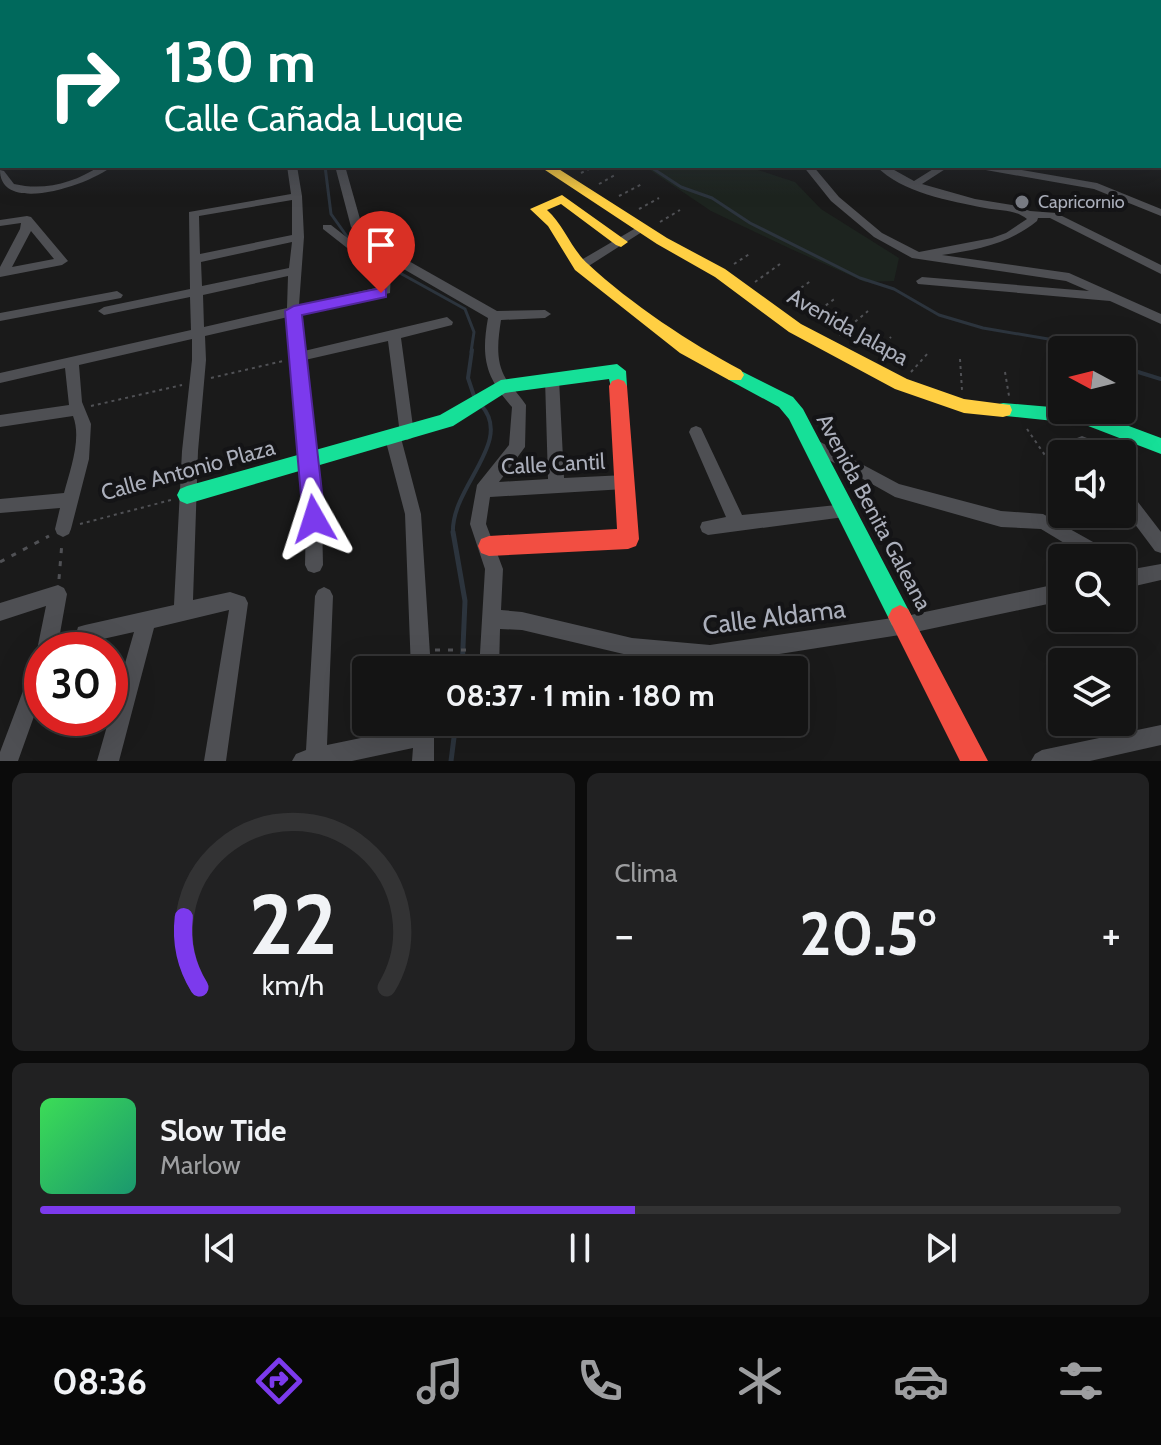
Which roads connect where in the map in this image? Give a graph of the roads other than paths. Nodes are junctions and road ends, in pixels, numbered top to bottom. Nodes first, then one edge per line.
1 (103, 168) edge
2 (292, 168) edge
3 (341, 168) edge
4 (548, 168) edge
5 (810, 168) edge
6 (883, 168) edge
7 (942, 168) edge
8 (992, 168) edge
9 (0, 173) edge
10 (916, 184) junction
11 (297, 196) junction
12 (1161, 213) edge
13 (1031, 214) junction
14 (27, 219) junction
15 (0, 223) edge
16 (327, 227) dead end
17 (643, 229) junction
18 (298, 237) junction
19 (621, 242) junction
20 (916, 255) junction
21 (196, 259) junction
22 (580, 266) junction
23 (1161, 270) edge
24 (295, 271) junction
25 (2, 273) edge
26 (922, 281) dead end
27 (198, 293) junction
28 (1117, 298) junction
29 (294, 311) junction
30 (545, 314) dead end
31 (495, 316) junction
32 (0, 317) edge
33 (1161, 319) edge
34 (447, 322) dead end
35 (199, 335) junction
36 (394, 337) junction
37 (298, 357) junction
38 (72, 364) junction
39 (0, 378) edge
40 (552, 379) junction
41 (501, 387) junction
42 (78, 409) junction
43 (0, 421) edge
44 (696, 432) dead end
45 (400, 436) junction
46 (811, 443) junction
47 (1161, 446) edge
48 (308, 463) junction
49 (625, 482) junction
50 (556, 485) junction
51 (483, 490) junction
52 (187, 495) junction
53 (70, 500) junction
54 (0, 506) edge
55 (846, 511) junction
56 (1136, 512) edge
57 (737, 523) junction
58 (708, 527) dead end
59 (63, 529) road end
60 (1081, 544) edge
61 (1161, 545) edge
62 (489, 546) junction
63 (314, 565) dead end
64 (1161, 572) edge
65 (1136, 574) edge
66 (1048, 595) edge
67 (324, 596) dead end
68 (183, 611) junction
69 (0, 612) edge
70 (491, 619) junction
71 (146, 622) junction
72 (906, 625) junction
73 (51, 632) edge
74 (95, 632) edge
75 (420, 656) edge
76 (490, 656) edge
77 (24, 715) edge
78 (1161, 735) edge
79 (396, 736) edge
80 (424, 736) edge
81 (312, 760) edge
82 (7, 761) edge
83 (108, 761) edge
84 (215, 761) edge
85 (423, 761) edge
86 (974, 761) edge
87 (1042, 761) edge

1 - 9 street
2 - 11 street
3 - 31 street
4 - 17 street, Avenida Jalapa
5 - 20 street
6 - 10 street
7 - 10 street
8 - 12 street
10 - 13 street
11 - 18 street
11 - 21 street
13 - 20 street
13 - 23 street
14 - 15 street
14 - 25 street
14 - 25 street
16 - 29 street
17 - 19 street
17 - 47 street, Avenida Jalapa
18 - 21 street
18 - 24 street
19 - 22 street
19 - 22 street, Avenida Benita Galeana
20 - 28 street
21 - 27 street
22 - 46 street, Avenida Benita Galeana
24 - 27 street
24 - 29 street
26 - 28 street
27 - 32 street
27 - 35 street
28 - 33 street
29 - 35 street
29 - 37 street
30 - 31 street
31 - 41 street
34 - 36 street
35 - 38 street
35 - 52 street
36 - 37 street
36 - 45 street
37 - 48 street
38 - 39 street
38 - 42 street
40 - 41 street
40 - 49 street
40 - 50 street
41 - 45 street, Calle Antonio Plaza
41 - 51 street
42 - 43 street
42 - 53 street
44 - 57 street
45 - 48 street, Calle Antonio Plaza
45 - 75 street
46 - 55 street, Avenida Benita Galeana
46 - 60 street
48 - 52 street, Calle Antonio Plaza
48 - 63 street
49 - 50 street, Calle Cantil
49 - 62 street
50 - 51 street, Calle Cantil
51 - 62 street
52 - 68 street
53 - 54 street
53 - 59 street
55 - 57 street
55 - 72 street, Avenida Benita Galeana
56 - 61 street
57 - 58 street
62 - 70 street
64 - 65 street
66 - 72 street, Calle Aldama
67 - 81 street
68 - 71 street
68 - 84 street
69 - 73 street
70 - 72 street, Calle Aldama
70 - 76 street
71 - 74 street
71 - 83 street
72 - 86 street, Avenida Benita Galeana
77 - 82 street
78 - 87 street
79 - 81 street
80 - 85 street

